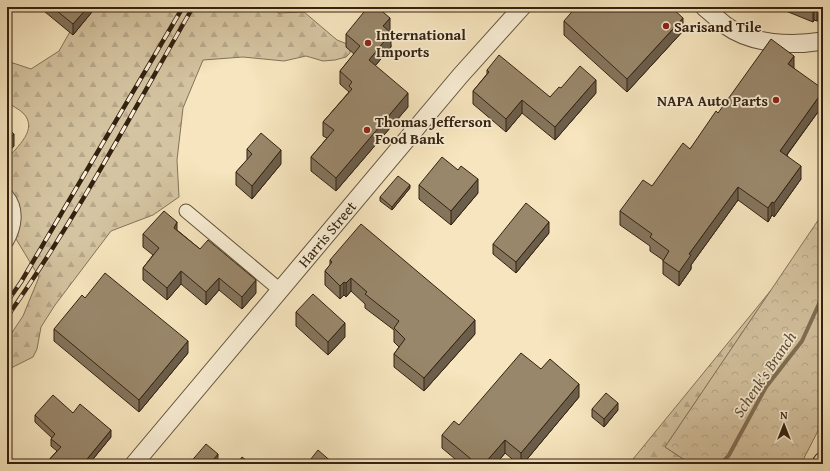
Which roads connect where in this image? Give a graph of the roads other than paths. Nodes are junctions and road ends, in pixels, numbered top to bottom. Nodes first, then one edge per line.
1 (522, 7) edge
2 (704, 7) edge
3 (823, 41) edge
4 (7, 196) edge
5 (186, 211) dead end
6 (7, 241) edge
7 (280, 290) junction
8 (134, 464) edge

1 - 7 street, Harris Street
2 - 3 street
4 - 6 street
5 - 7 street
7 - 8 street, Harris Street

